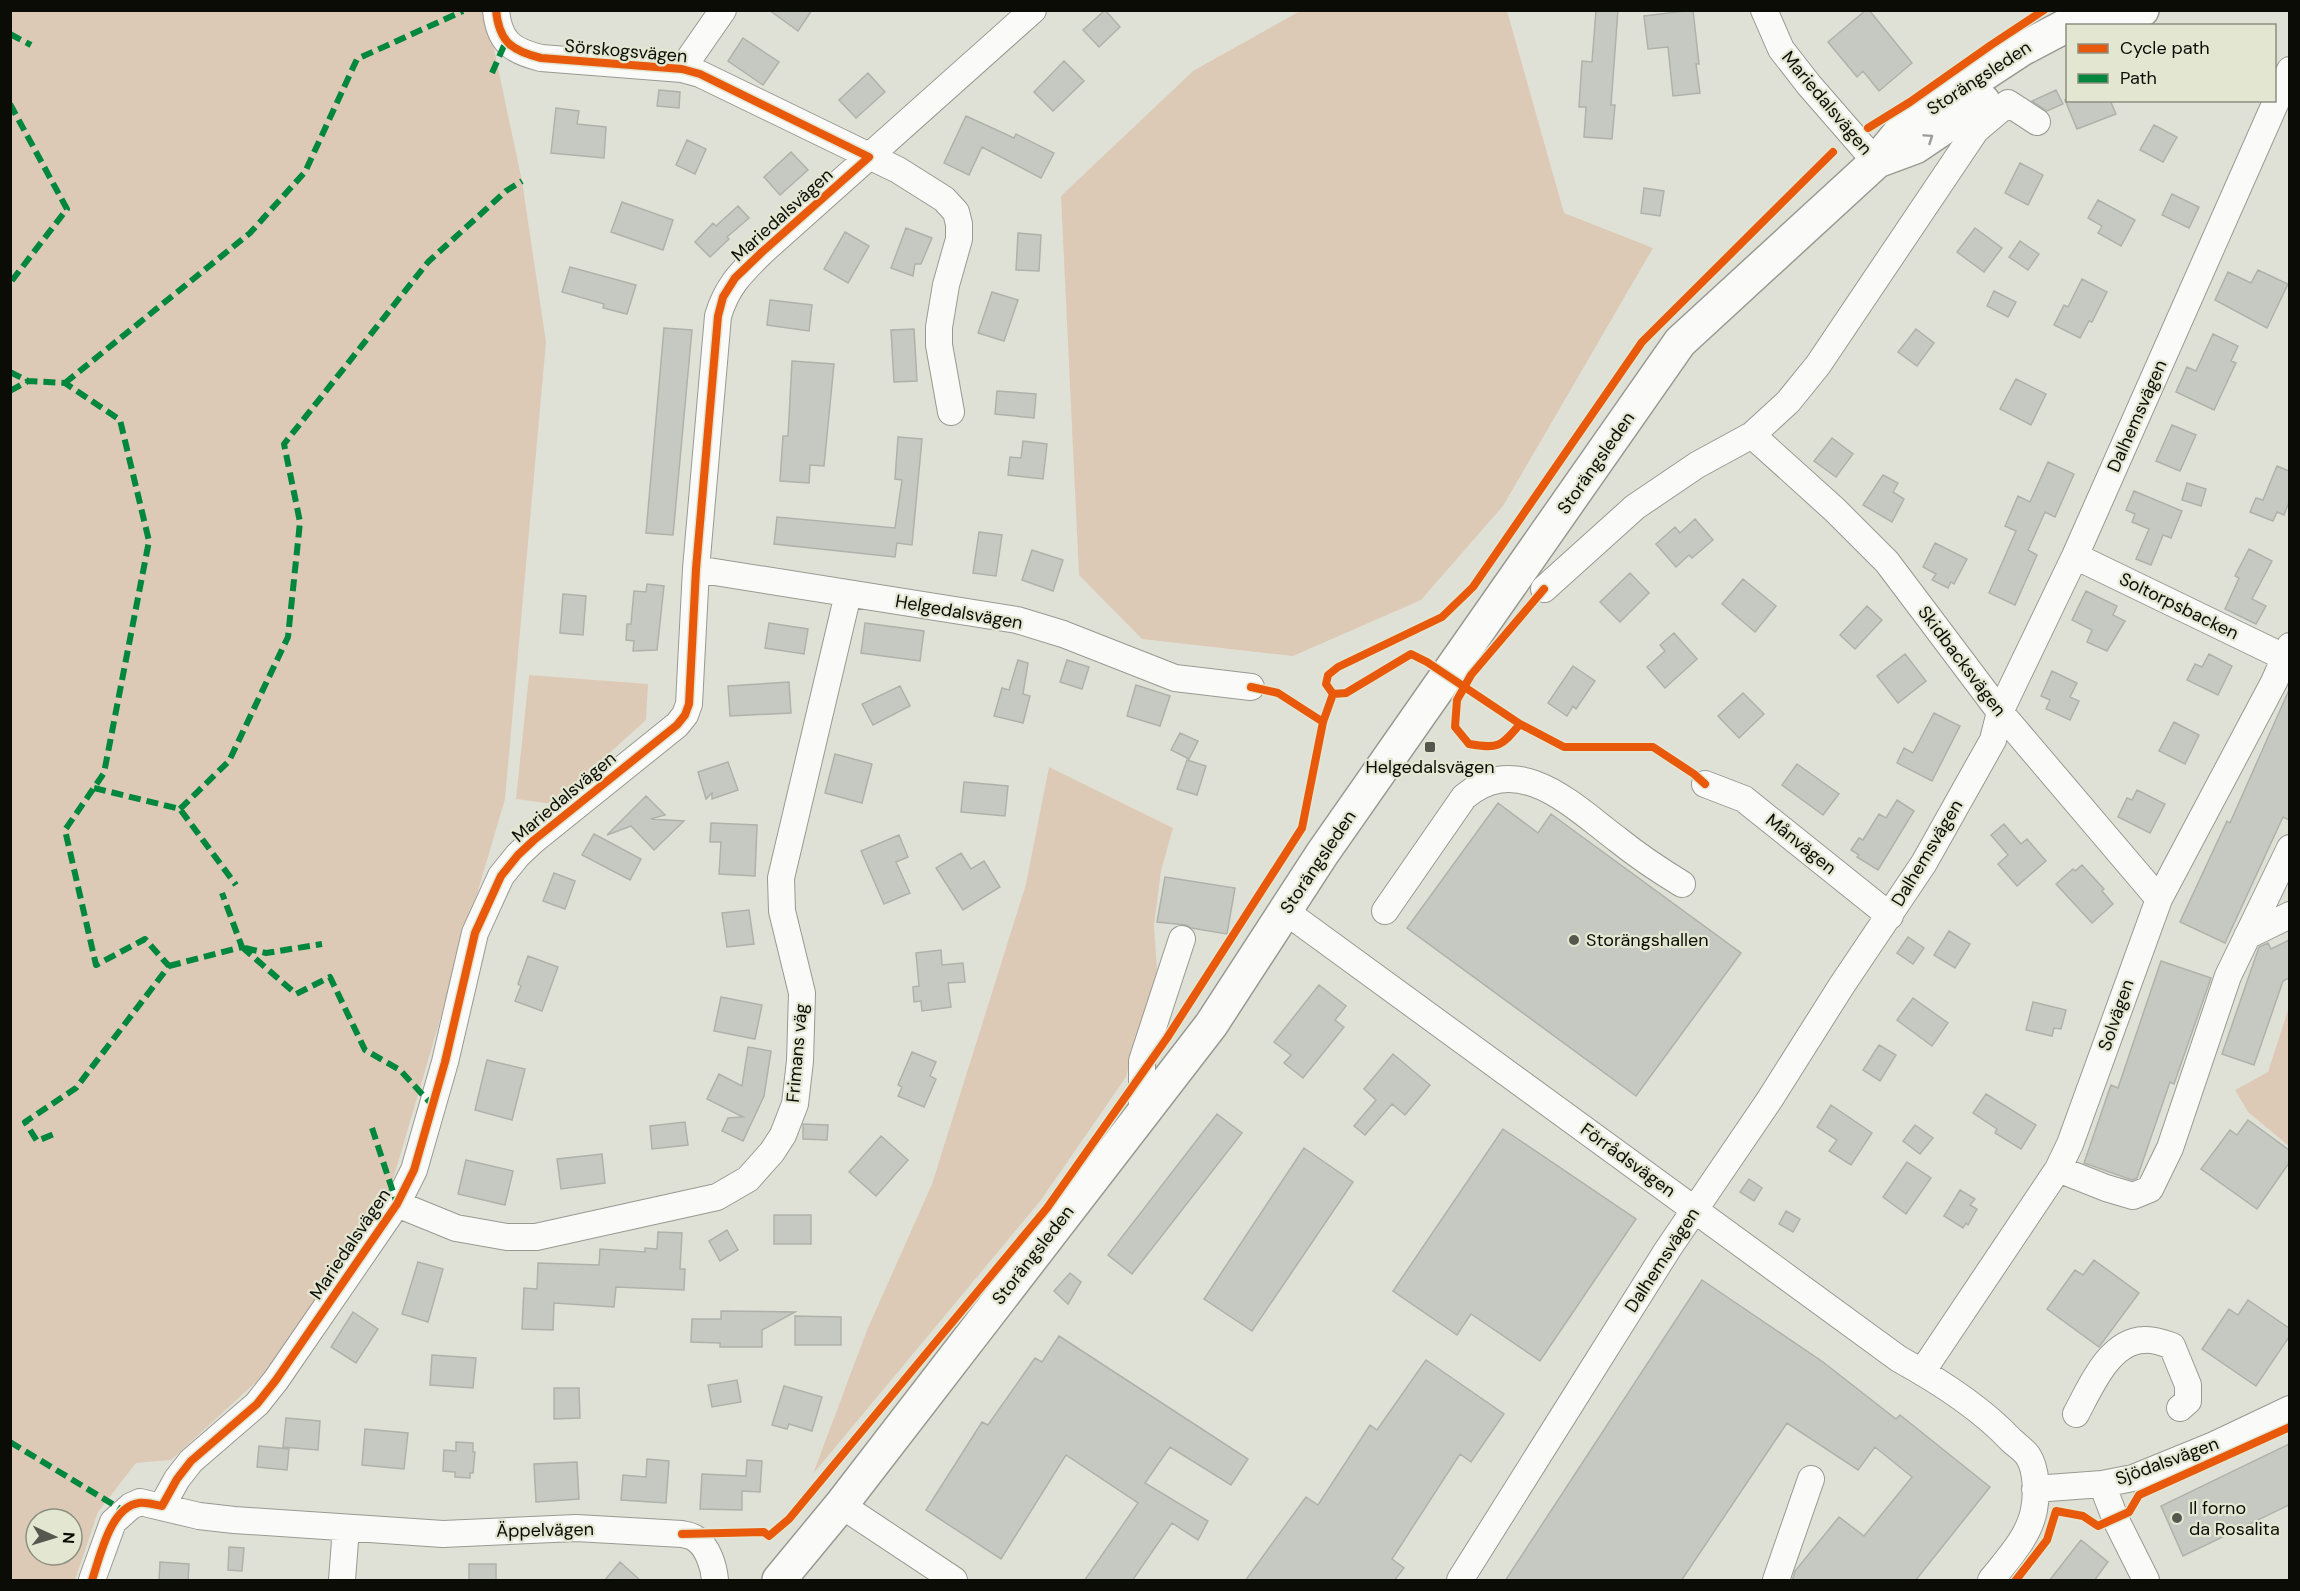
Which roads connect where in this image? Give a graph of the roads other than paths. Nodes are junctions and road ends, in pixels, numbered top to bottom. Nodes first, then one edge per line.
1 (496, 10) edge
2 (723, 10) edge
3 (1033, 10) edge
4 (1764, 10) edge
5 (2096, 10) edge
6 (2142, 10) edge
7 (2069, 24) edge
8 (2118, 24) edge
9 (2066, 26) edge
10 (2066, 50) edge
11 (682, 69) junction
12 (2289, 70) edge
13 (2276, 100) edge
14 (2275, 102) edge
15 (2037, 122) dead end
16 (869, 157) junction
17 (1876, 162) junction
18 (951, 412) dead end
19 (1752, 435) junction
20 (2075, 556) junction
21 (696, 569) junction
22 (1544, 589) dead end
23 (848, 594) junction
24 (2288, 654) edge
25 (1251, 687) dead end
26 (2000, 712) junction
27 (1705, 784) dead end
28 (2289, 848) edge
29 (1682, 884) dead end
30 (2159, 899) junction
31 (1385, 910) dead end
32 (1285, 911) junction
33 (2289, 915) edge
34 (1890, 916) junction
35 (2247, 936) junction
36 (1182, 939) dead end
37 (1142, 1113) junction
38 (2058, 1169) junction
39 (397, 1204) junction
40 (1695, 1209) junction
41 (1922, 1372) junction
42 (2180, 1408) dead end
43 (2289, 1409) edge
44 (2076, 1414) dead end
45 (1811, 1479) dead end
46 (2102, 1484) junction
47 (2035, 1489) junction
48 (841, 1505) junction
49 (162, 1506) junction
50 (346, 1528) junction
51 (92, 1581) edge
52 (342, 1581) edge
53 (715, 1581) edge
54 (779, 1581) edge
55 (954, 1581) edge
56 (1460, 1581) edge
57 (1776, 1581) edge
58 (1991, 1581) edge
59 (2146, 1581) edge

1 - 11 street, Sörskogsvägen
2 - 11 street
3 - 16 street, Mariedalsvägen
4 - 17 street, Mariedalsvägen
5 - 7 main road, Storängsleden
6 - 8 main road
9 - 17 main road, Storängsleden
17 -> 10 main road, Storängsleden
11 - 16 street, Sörskogsvägen
12 - 13 street, Dalhemsvägen
14 - 20 street, Dalhemsvägen
15 - 19 street
16 - 18 street, Sörskogsvägen
16 - 21 street, Mariedalsvägen
17 - 32 main road, Storängsleden
19 - 22 street
19 - 26 street, Skidbacksvägen
20 - 24 street, Soltorpsbacken
20 - 26 street, Dalhemsvägen
21 - 23 street, Helgedalsvägen
21 - 39 street, Mariedalsvägen
23 - 25 street, Helgedalsvägen
23 - 39 street, Frimans väg
24 - 30 street, Solvägen
26 - 30 street, Skidbacksvägen
26 - 34 street, Dalhemsvägen
27 - 34 street, Månvägen
28 - 35 street
29 - 31 street
30 - 38 street, Solvägen
32 - 37 main road, Storängsleden
32 - 40 street, Förrådsvägen
33 - 35 street
34 - 40 street, Dalhemsvägen
35 - 38 street
36 - 37 street
37 - 48 main road, Storängsleden
38 - 41 street, Solvägen
39 - 49 street, Mariedalsvägen
40 - 41 street, Förrådsvägen
40 - 56 street, Dalhemsvägen
41 - 47 street, Förrådsvägen
42 - 44 street
43 - 46 street, Sjödalsvägen
45 - 57 street
46 - 47 street, Sjödalsvägen
46 - 59 street
47 - 58 street
48 - 54 main road, Storängsleden
48 - 55 street
49 - 50 street, Äppelvägen
49 - 51 street
50 - 52 street
50 - 53 street, Äppelvägen

